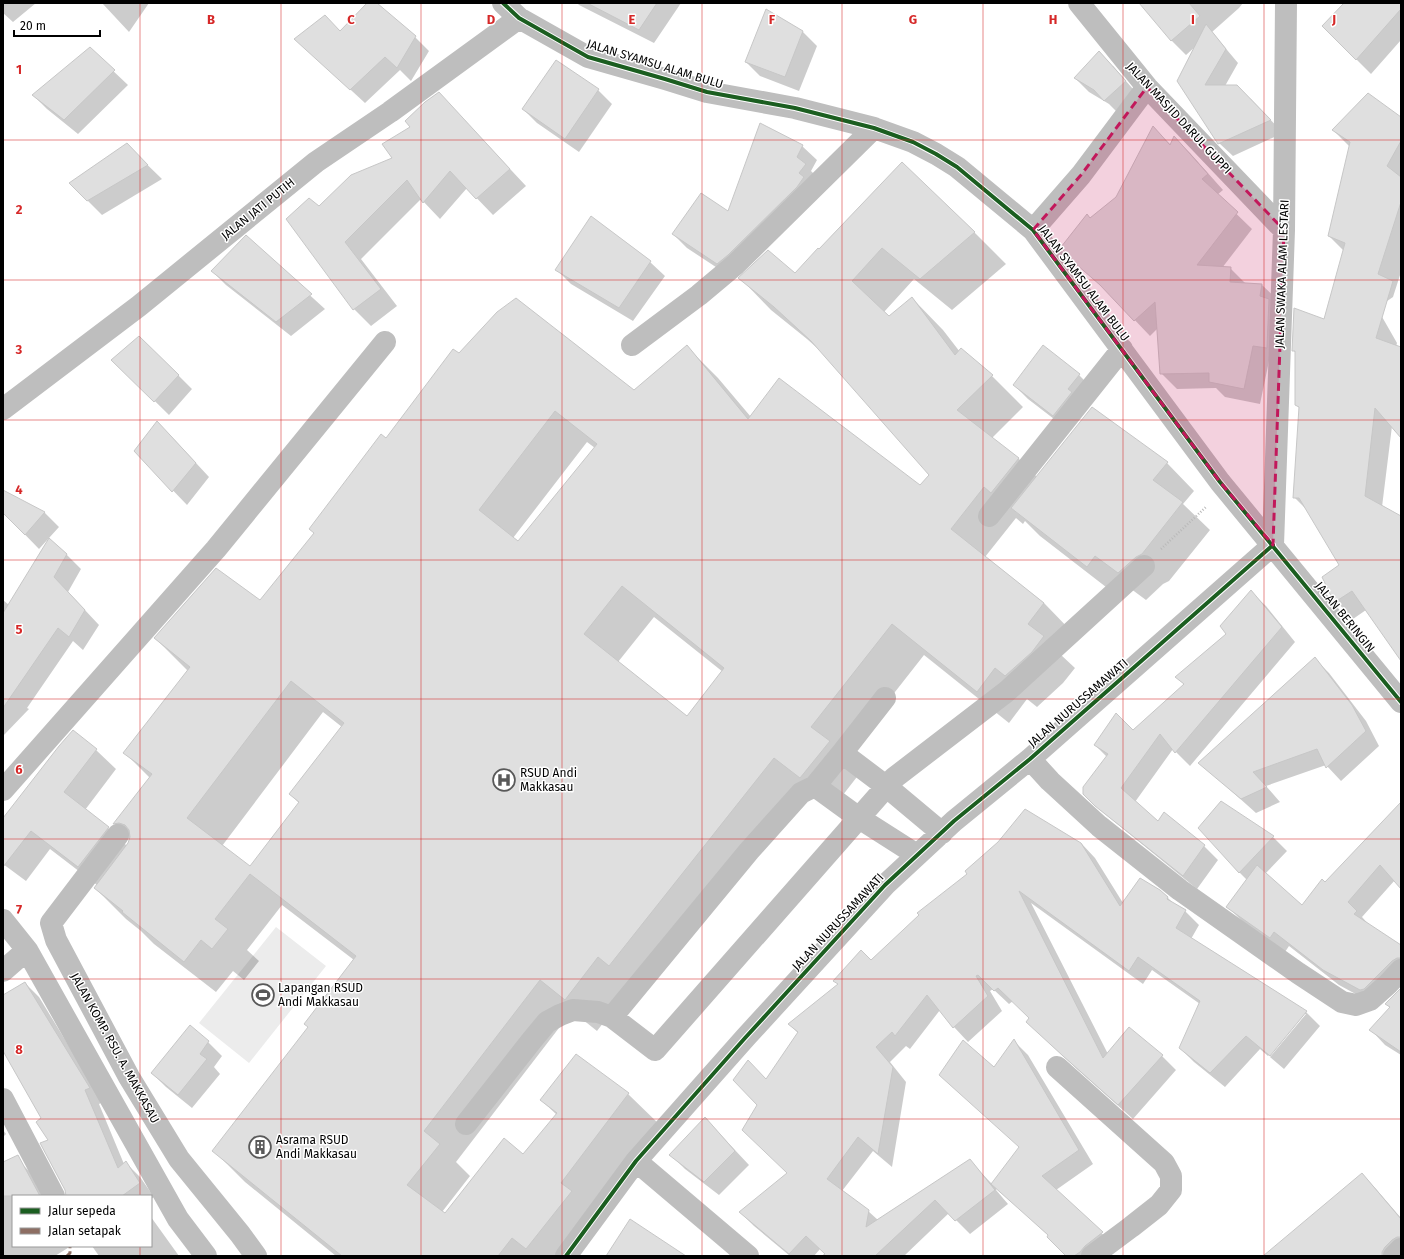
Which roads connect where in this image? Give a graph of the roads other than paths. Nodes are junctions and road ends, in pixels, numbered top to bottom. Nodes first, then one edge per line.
1 (504, 3) edge
2 (1080, 3) edge
3 (1286, 3) edge
4 (519, 18) junction
5 (1147, 87) junction
6 (874, 128) junction
7 (1034, 230) junction
8 (1284, 230) junction
9 (385, 342) dead end
10 (632, 345) dead end
11 (1122, 349) junction
12 (3, 409) edge
13 (989, 516) dead end
14 (1273, 545) junction
15 (1144, 566) road end
16 (885, 698) dead end
17 (1401, 702) edge
18 (842, 753) junction
19 (1030, 759) junction
20 (815, 786) junction
21 (887, 787) junction
22 (3, 790) edge
23 (859, 818) junction
24 (942, 832) junction
25 (118, 835) dead end
26 (917, 855) junction
27 (3, 920) edge
28 (27, 950) junction
29 (1401, 970) edge
30 (3, 971) edge
31 (612, 1017) junction
32 (1057, 1067) dead end
33 (3, 1099) edge
34 (466, 1124) dead end
35 (636, 1161) junction
36 (53, 1195) edge
37 (1401, 1249) edge
38 (206, 1256) edge
39 (256, 1256) edge
40 (566, 1256) edge
41 (748, 1256) edge
42 (1092, 1256) edge
43 (1394, 1256) edge

1 - 4 street, JALAN SYAMSU ALAM BULU
2 - 5 street, JALAN MASJID DARUL GUPPI
3 - 8 street, JALAN SWAKA ALAM LESTARI
4 - 6 street, JALAN SYAMSU ALAM BULU
4 - 12 street, JALAN JATI PUTIH
5 - 7 street
5 - 8 street, JALAN MASJID DARUL GUPPI
6 - 7 street, JALAN SYAMSU ALAM BULU
6 - 10 street
7 - 11 street, JALAN SYAMSU ALAM BULU
8 - 14 street, JALAN SWAKA ALAM LESTARI
9 - 22 street
11 - 13 street
11 - 14 street, JALAN SYAMSU ALAM BULU
14 - 17 street, JALAN BERINGIN
14 - 19 street, JALAN NURUSSAMAWATI
15 - 21 street
16 - 18 street
18 - 20 street
18 - 21 street
19 - 24 street, JALAN NURUSSAMAWATI
19 - 29 street
20 - 23 street
20 - 31 street
21 - 23 street
21 - 24 street
23 - 26 street
23 - 31 street
24 - 26 street, JALAN NURUSSAMAWATI
25 - 39 street, JALAN KOMP. RSU. A. MAKKASAU
26 - 35 street, JALAN NURUSSAMAWATI
27 - 28 street
28 - 30 street
28 - 38 street
31 - 34 street
32 - 42 street
33 - 36 street
35 - 40 street, JALAN NURUSSAMAWATI
35 - 41 street
37 - 43 street

